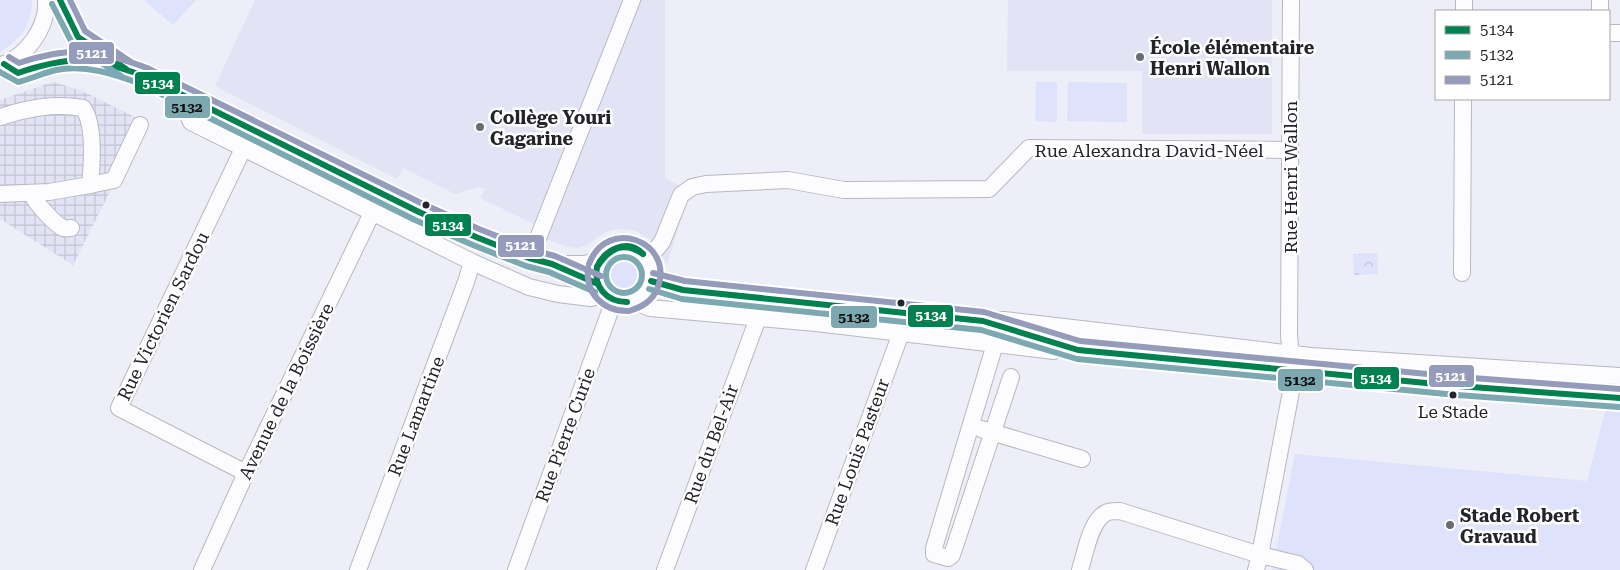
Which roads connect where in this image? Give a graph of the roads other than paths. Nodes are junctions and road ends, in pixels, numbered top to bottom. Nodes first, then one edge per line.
1 (46, 0) edge
2 (60, 0) edge
3 (632, 0) edge
4 (1291, 0) edge
5 (2, 65) edge
6 (123, 68) junction
7 (180, 95) junction
8 (1463, 100) edge
9 (0, 117) edge
10 (140, 125) dead end
11 (243, 149) junction
12 (1290, 150) junction
13 (90, 185) junction
14 (32, 193) junction
15 (0, 194) edge
16 (372, 213) junction
17 (71, 228) dead end
18 (529, 258) junction
19 (648, 259) junction
20 (600, 260) junction
21 (472, 262) junction
22 (552, 264) junction
23 (1462, 273) dead end
24 (651, 282) junction
25 (606, 293) junction
26 (633, 301) junction
27 (758, 318) junction
28 (983, 321) junction
29 (901, 333) junction
30 (995, 344) junction
31 (1078, 350) junction
32 (1291, 353) junction
33 (1293, 371) junction
34 (1011, 376) dead end
35 (1620, 376) edge
36 (1620, 398) edge
37 (970, 426) junction
38 (992, 432) junction
39 (1082, 459) dead end
40 (246, 473) junction
41 (1258, 563) edge
42 (202, 570) edge
43 (358, 570) edge
44 (516, 570) edge
45 (665, 570) edge
46 (814, 570) edge
47 (1080, 570) edge
48 (1305, 570) edge

1 - 5 street
2 - 6 street
3 - 18 street
4 - 12 street, Rue Henri Wallon
5 - 6 street
6 - 7 street
7 - 11 street
7 - 18 street
8 - 23 street
9 - 13 street
10 - 13 street
11 - 16 street
11 - 40 street, Rue Victorien Sardou
12 - 19 street, Rue Alexandra David-Néel
12 - 32 street, Rue Henri Wallon
13 - 14 street
14 - 15 street
14 - 17 street
16 - 21 street
16 - 40 street, Avenue de la Boissière
18 - 22 street
19 - 20 street
19 - 24 street
20 - 22 street
20 - 25 street
21 - 25 street
21 - 43 street, Rue Lamartine
22 - 25 street
24 - 26 street
24 - 28 street
25 - 26 street
25 - 44 street, Rue Pierre Curie
26 - 27 street
27 - 29 street
27 - 45 street, Rue du Bel-Air
28 - 31 street
28 - 32 street
29 - 30 street
29 - 46 street, Rue Louis Pasteur
30 - 31 street
30 - 37 street
31 - 33 street
32 - 33 street, Rue Henri Wallon
32 - 35 street
33 - 36 street
33 - 41 street, Rue Henri Wallon
34 - 38 street
37 - 38 street
37 - 38 street
38 - 39 street
40 - 42 street, Avenue de la Boissière
41 - 47 street
41 - 48 street

